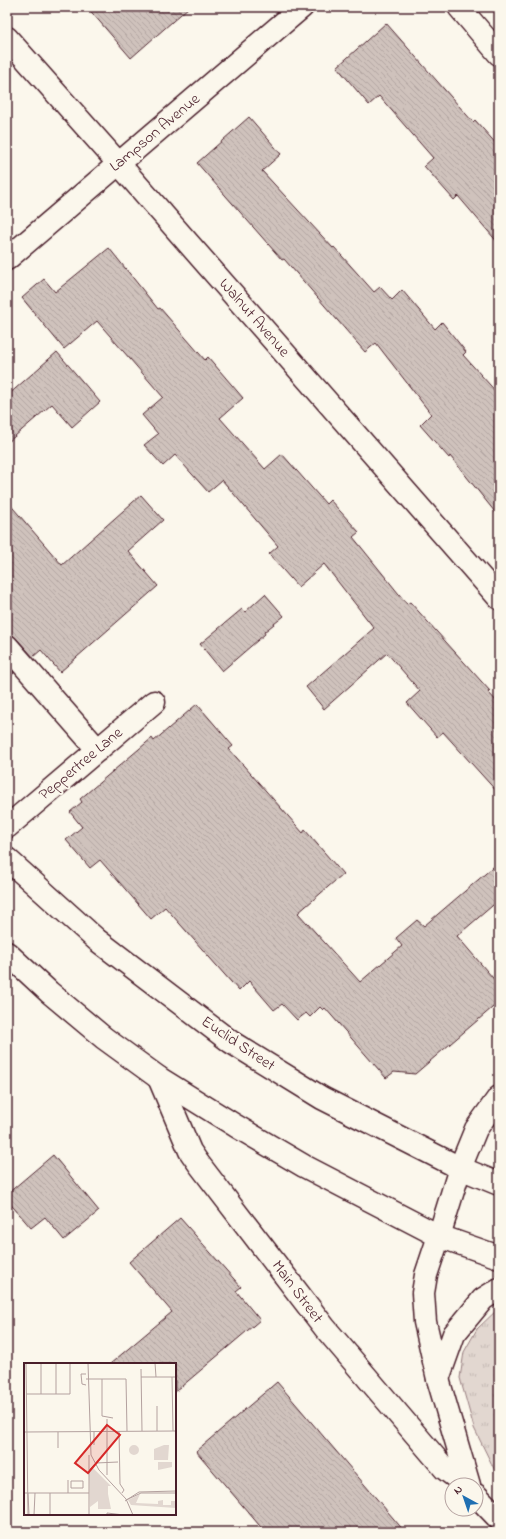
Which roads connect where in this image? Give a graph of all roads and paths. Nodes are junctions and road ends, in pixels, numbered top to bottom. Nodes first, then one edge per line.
1 (302, 7) edge
2 (459, 7) edge
3 (7, 38) edge
4 (499, 54) edge
5 (119, 164) junction
6 (7, 259) edge
7 (499, 598) edge
8 (7, 646) edge
9 (154, 702) dead end
10 (98, 750) junction
11 (7, 827) edge
12 (7, 859) edge
13 (7, 953) edge
14 (159, 1078) junction
15 (499, 1097) edge
16 (460, 1168) junction
17 (499, 1184) edge
18 (439, 1236) junction
19 (499, 1257) edge
20 (499, 1289) edge
21 (438, 1378) junction
22 (456, 1477) edge
23 (467, 1477) edge
24 (484, 1503) edge
25 (499, 1519) edge

1 - 5 street, Lampson Avenue
2 - 4 street
3 - 5 street, Walnut Avenue
5 - 6 street, Lampson Avenue
5 - 7 street, Walnut Avenue
8 - 10 street
9 - 10 street, Peppertree Lane
10 - 11 street, Peppertree Lane
12 - 16 street, Euclid Street
13 - 14 street
14 - 18 street
14 - 22 street, Main Street
15 - 16 street
16 - 17 street, Euclid Street
16 - 18 street
18 - 19 street
18 - 21 street
20 - 21 street
21 - 23 street
24 - 25 street

